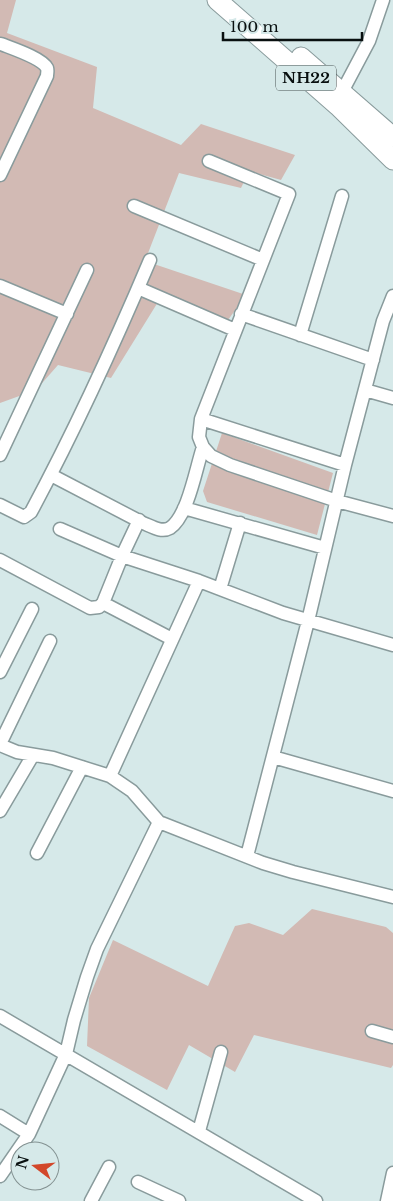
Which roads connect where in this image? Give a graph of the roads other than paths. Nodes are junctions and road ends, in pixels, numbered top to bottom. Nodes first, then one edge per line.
1 (217, 0) edge
2 (236, 0) edge
3 (383, 0) edge
4 (1, 44) edge
5 (342, 92) junction
6 (393, 137) edge
7 (209, 160) dead end
8 (393, 160) edge
9 (0, 175) edge
10 (342, 196) dead end
11 (134, 206) dead end
12 (150, 260) dead end
13 (263, 260) junction
14 (87, 270) dead end
15 (0, 286) edge
16 (138, 288) junction
17 (393, 296) edge
18 (67, 314) junction
19 (241, 314) junction
20 (235, 330) junction
21 (300, 335) junction
22 (372, 360) junction
23 (365, 390) junction
24 (393, 398) edge
25 (201, 419) junction
26 (203, 447) junction
27 (0, 455) edge
28 (345, 465) junction
29 (51, 475) junction
30 (337, 501) junction
31 (0, 505) edge
32 (184, 508) junction
33 (393, 516) edge
34 (139, 520) junction
35 (240, 523) junction
36 (60, 529) dead end
37 (325, 548) junction
38 (122, 556) junction
39 (0, 560) edge
40 (199, 581) junction
41 (220, 589) junction
42 (102, 603) junction
43 (32, 609) dead end
44 (308, 620) junction
45 (172, 639) junction
46 (50, 640) dead end
47 (393, 645) edge
48 (0, 672) edge
49 (0, 745) edge
50 (33, 755) junction
51 (272, 758) junction
52 (82, 767) junction
53 (110, 776) junction
54 (393, 791) edge
55 (0, 811) edge
56 (159, 822) junction
57 (37, 853) dead end
58 (247, 856) junction
59 (393, 897) edge
60 (0, 1016) edge
61 (372, 1031) dead end
62 (393, 1037) edge
63 (221, 1052) dead end
64 (66, 1054) junction
65 (0, 1116) edge
66 (199, 1131) junction
67 (29, 1134) junction
68 (109, 1167) dead end
69 (393, 1173) edge
70 (0, 1176) edge
71 (138, 1182) dead end
72 (91, 1201) edge
73 (179, 1201) edge
74 (316, 1201) edge
75 (387, 1201) edge

1 - 8 highway, NH22
2 - 5 highway, NH22
3 - 5 street
4 - 9 street
5 - 6 highway, NH22
7 - 13 street
10 - 21 street
11 - 13 street
12 - 16 street
13 - 19 street
14 - 18 street
15 - 18 street
16 - 20 street
16 - 29 street
17 - 22 street
18 - 27 street
19 - 20 street
19 - 21 street
20 - 25 street
21 - 22 street
22 - 23 street
23 - 24 street
23 - 28 street
25 - 26 street
25 - 28 street
26 - 30 street
26 - 32 street
28 - 30 street
29 - 31 street
29 - 34 street
30 - 33 street
30 - 37 street
32 - 34 street
32 - 35 street
34 - 38 street
35 - 37 street
35 - 41 street
36 - 38 street
37 - 44 street
38 - 40 street
38 - 42 street
39 - 42 street
40 - 41 street
40 - 45 street
41 - 44 street
42 - 45 street
43 - 48 street
44 - 47 street
44 - 51 street
45 - 53 street
46 - 49 street
49 - 50 street
50 - 52 street
50 - 55 street
51 - 54 street
51 - 58 street
52 - 53 street
52 - 57 street
53 - 56 street
56 - 58 street
56 - 64 street
58 - 59 street
60 - 64 street
61 - 62 street
63 - 66 street
64 - 66 street
64 - 67 street
65 - 67 street
66 - 74 street
67 - 70 street
68 - 72 street
69 - 75 street
71 - 73 street

